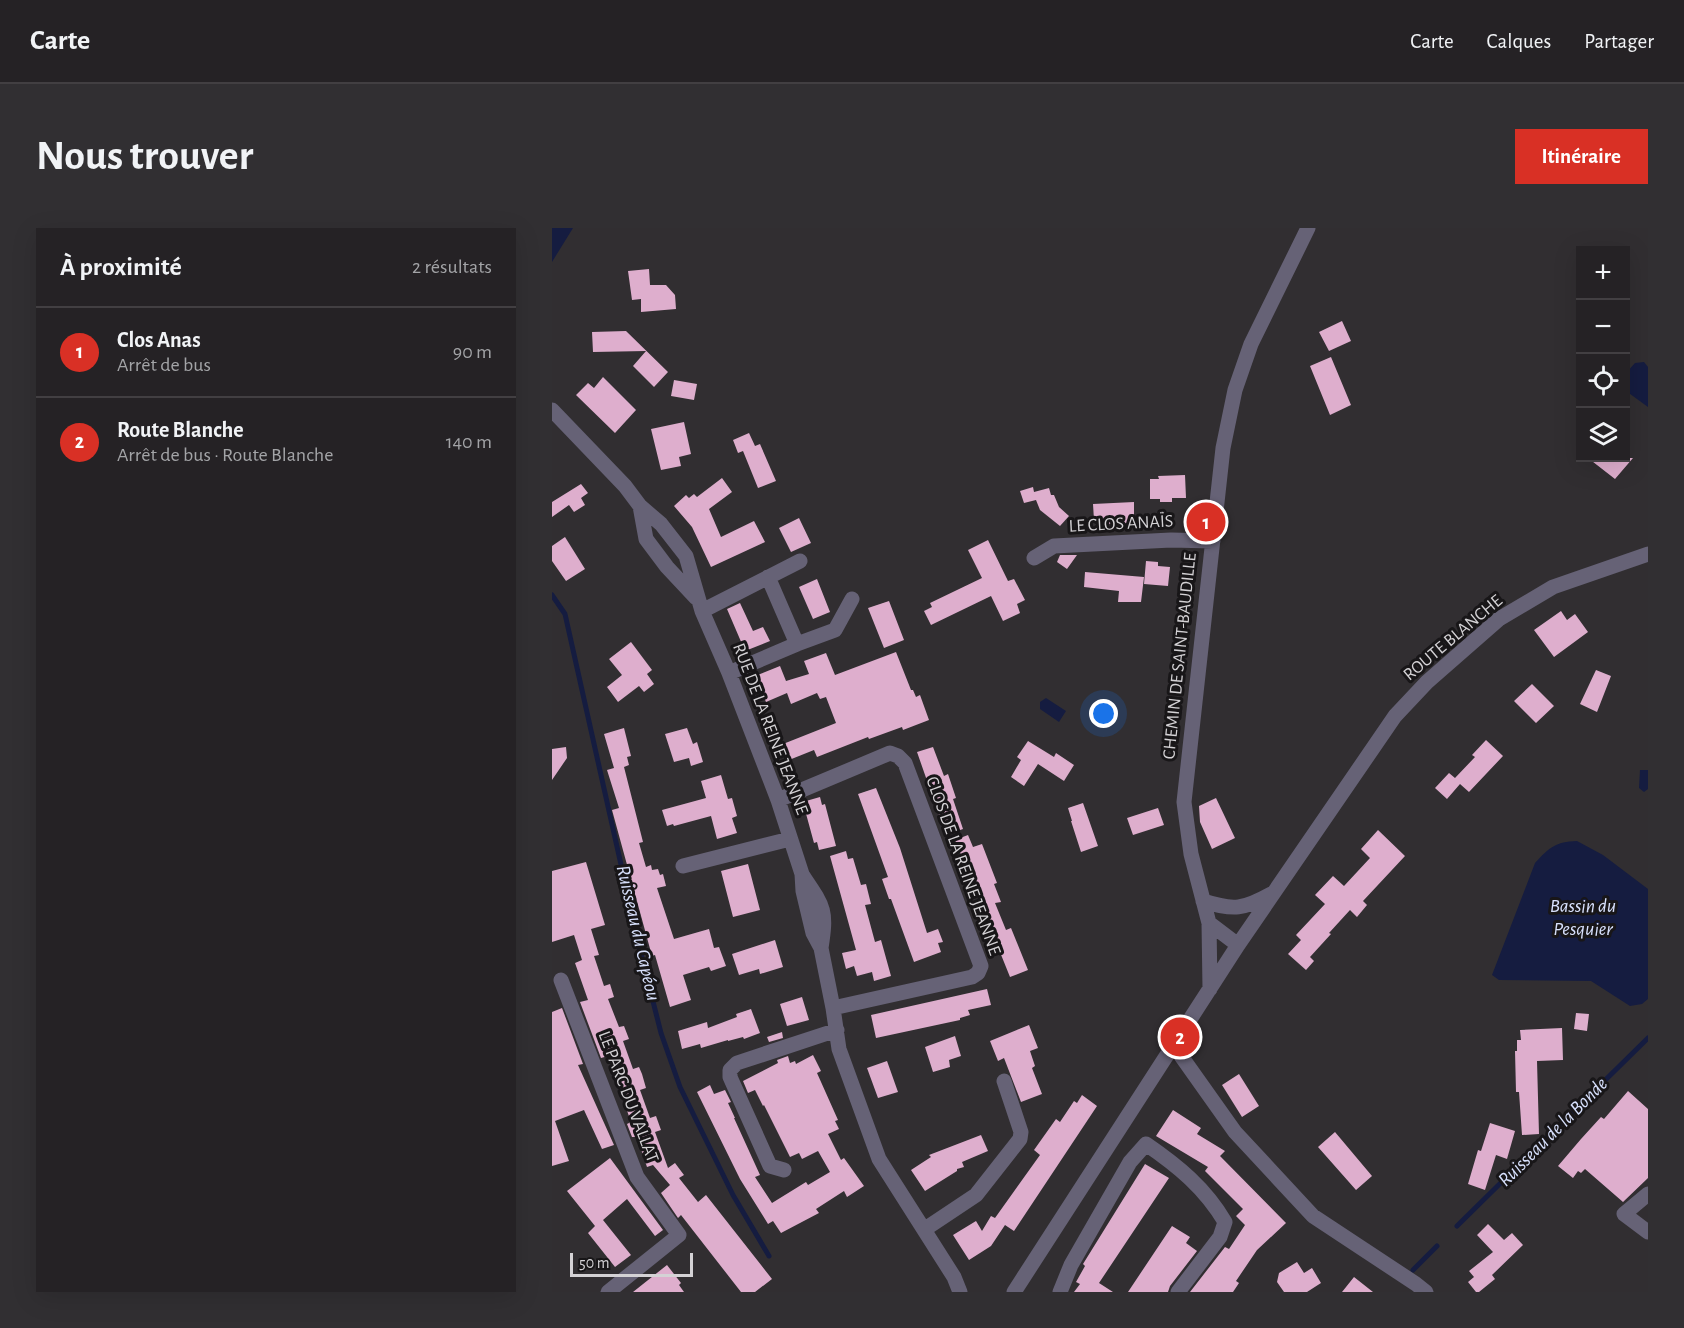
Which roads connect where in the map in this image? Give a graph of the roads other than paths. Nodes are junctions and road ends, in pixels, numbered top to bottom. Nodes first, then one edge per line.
1 (1308, 228) edge
2 (552, 410) edge
3 (640, 506) junction
4 (1213, 541) junction
5 (1648, 554) edge
6 (686, 556) junction
7 (1034, 558) dead end
8 (800, 561) dead end
9 (667, 567) junction
10 (768, 577) junction
11 (852, 599) dead end
12 (700, 606) junction
13 (797, 644) junction
14 (729, 673) junction
15 (778, 800) junction
16 (790, 839) junction
17 (683, 866) dead end
18 (1273, 893) junction
19 (1203, 901) junction
20 (1209, 923) junction
21 (1240, 942) junction
22 (561, 980) dead end
23 (1210, 989) junction
24 (833, 1008) junction
25 (837, 1030) junction
26 (1174, 1046) junction
27 (1004, 1081) dead end
28 (784, 1170) dead end
29 (1648, 1194) edge
30 (925, 1229) junction
31 (1648, 1233) edge
32 (954, 1277) junction
33 (1417, 1289) edge
34 (608, 1292) edge
35 (960, 1292) edge
36 (970, 1292) edge
37 (1014, 1292) edge
38 (1060, 1292) edge
39 (1178, 1292) edge

1 - 4 street, CHEMIN DE SAINT-BAUDILLE
2 - 3 street, RUE DE LA REINE JEANNE
3 - 6 street, RUE DE LA REINE JEANNE
3 - 9 street, RUE DE LA REINE JEANNE
4 - 7 street, LE CLOS ANAÏS
4 - 19 street, CHEMIN DE SAINT-BAUDILLE
5 - 18 street, ROUTE BLANCHE
6 - 9 street
6 - 12 street, RUE DE LA REINE JEANNE
8 - 10 street
9 - 12 street, RUE DE LA REINE JEANNE
10 - 12 street
10 - 13 street
11 - 13 street
12 - 14 street, RUE DE LA REINE JEANNE
13 - 14 street
14 - 15 street, RUE DE LA REINE JEANNE
15 - 16 street, RUE DE LA REINE JEANNE
15 - 24 street, CLOS DE LA REINE JEANNE
16 - 17 street
16 - 24 street, RUE DE LA REINE JEANNE
18 - 19 street
18 - 21 street, ROUTE BLANCHE
19 - 20 street, CHEMIN DE SAINT-BAUDILLE
19 - 21 street
20 - 21 street
20 - 23 street, CHEMIN DE SAINT-BAUDILLE
21 - 23 street, ROUTE BLANCHE
22 - 34 street, LE PARC DU VALLAT
23 - 26 street, ROUTE BLANCHE
24 - 25 street, RUE DE LA REINE JEANNE
25 - 28 street
25 - 30 street, RUE DE LA REINE JEANNE
26 - 33 street
26 - 37 street, ROUTE BLANCHE
27 - 30 street
29 - 31 street
30 - 32 street, RUE DE LA REINE JEANNE
32 - 35 street, RUE DE LA REINE JEANNE
32 - 36 street, RUE DE LA REINE JEANNE
38 - 39 street

